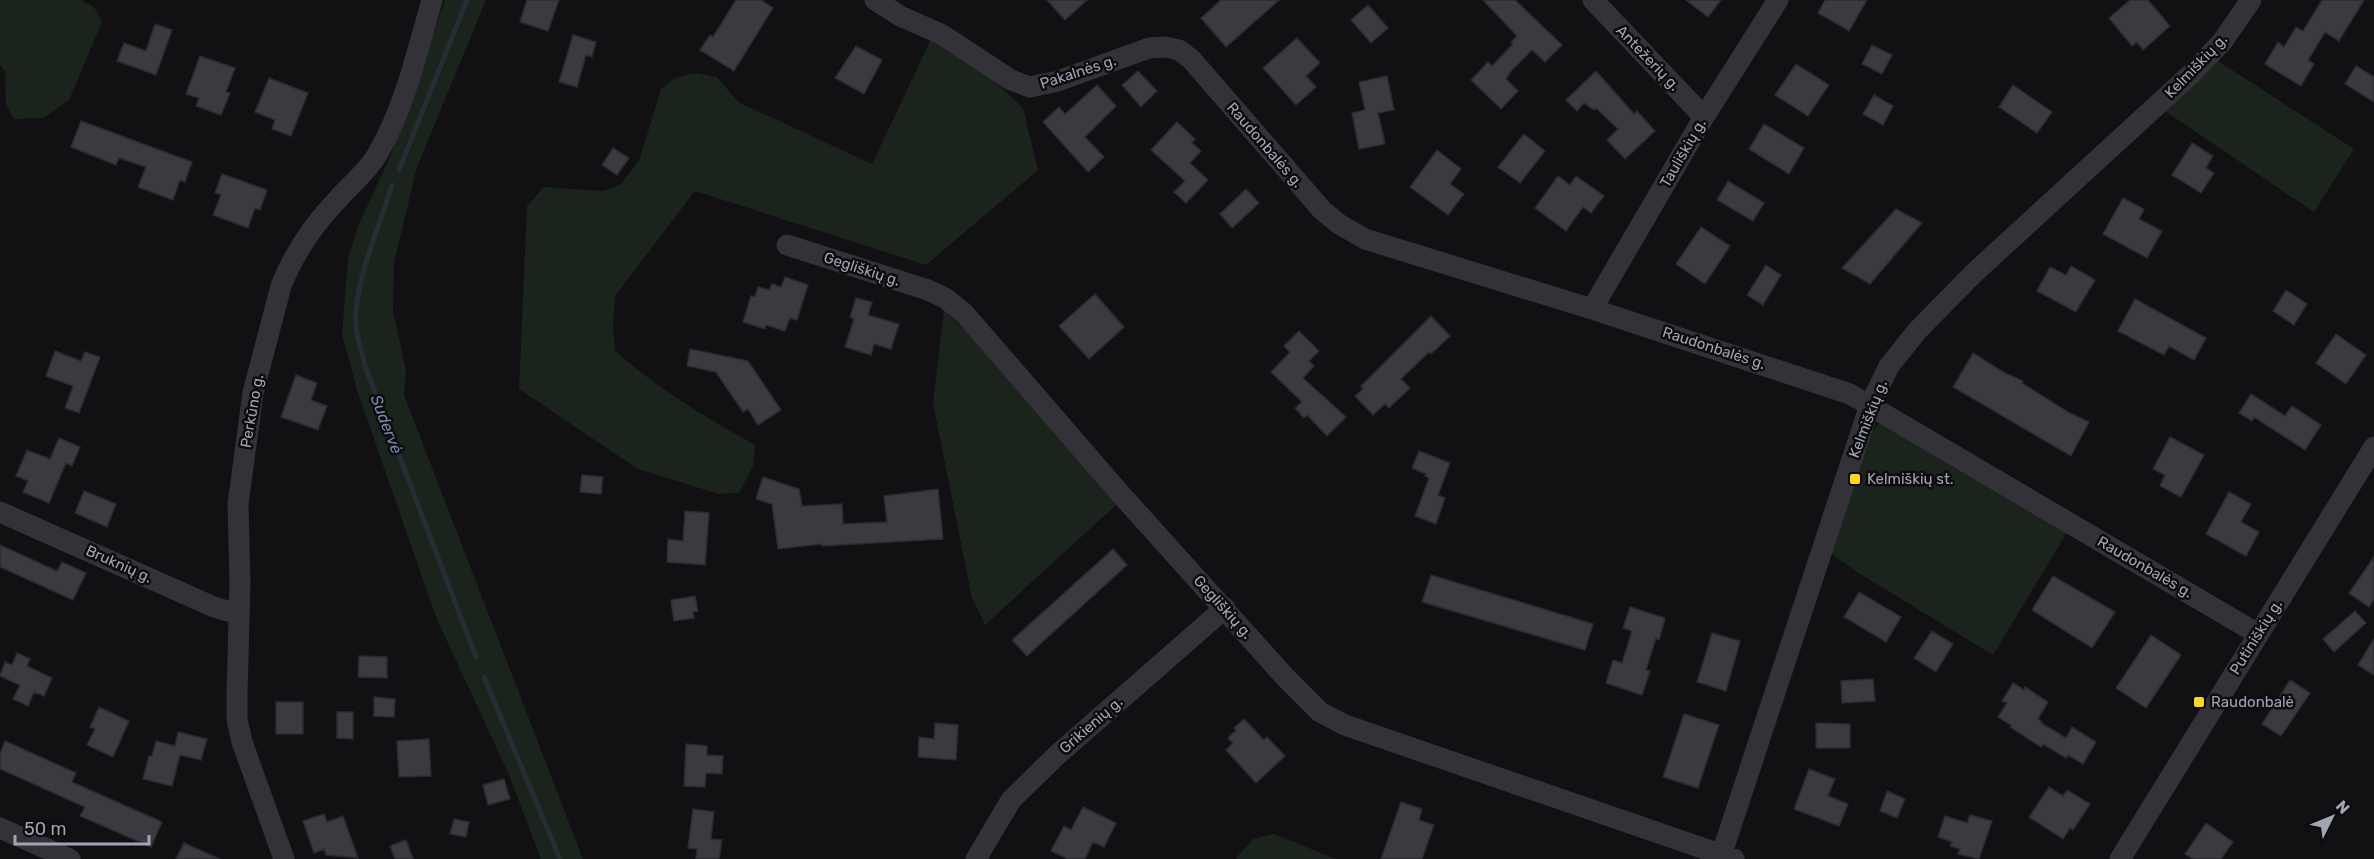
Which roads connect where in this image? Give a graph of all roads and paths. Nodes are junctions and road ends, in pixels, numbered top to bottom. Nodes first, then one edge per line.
1 (432, 0) edge
2 (875, 0) edge
3 (1593, 0) edge
4 (1778, 0) edge
5 (2251, 0) edge
6 (1191, 59) joint
7 (1704, 117) junction
8 (787, 245) dead end
9 (1592, 309) junction
10 (1870, 405) junction
11 (2374, 447) edge
12 (0, 512) edge
13 (1225, 608) junction
14 (238, 614) junction
15 (2258, 634) junction
16 (0, 828) edge
17 (1725, 858) edge
18 (70, 859) edge
19 (284, 859) edge
20 (976, 859) edge
21 (2120, 859) edge

1 - 14 street, Perkūno g.
2 - 6 street, Pakalnės g.
3 - 7 street, Antežerių g.
4 - 7 street, Tauliškių g.
5 - 10 street, Kelmiškių g.
6 - 9 street, Raudonbalės g.
7 - 9 street, Tauliškių g.
8 - 13 street, Gegliškių g.
9 - 10 street, Raudonbalės g.
10 - 15 street, Raudonbalės g.
10 - 17 street, Kelmiškių g.
11 - 15 street, Putiniškių g.
12 - 14 street, Bruknių g.
13 - 17 street, Gegliškių g.
13 - 20 street, Grikienių g.
14 - 19 street, Perkūno g.
15 - 21 street, Putiniškių g.
16 - 18 street

